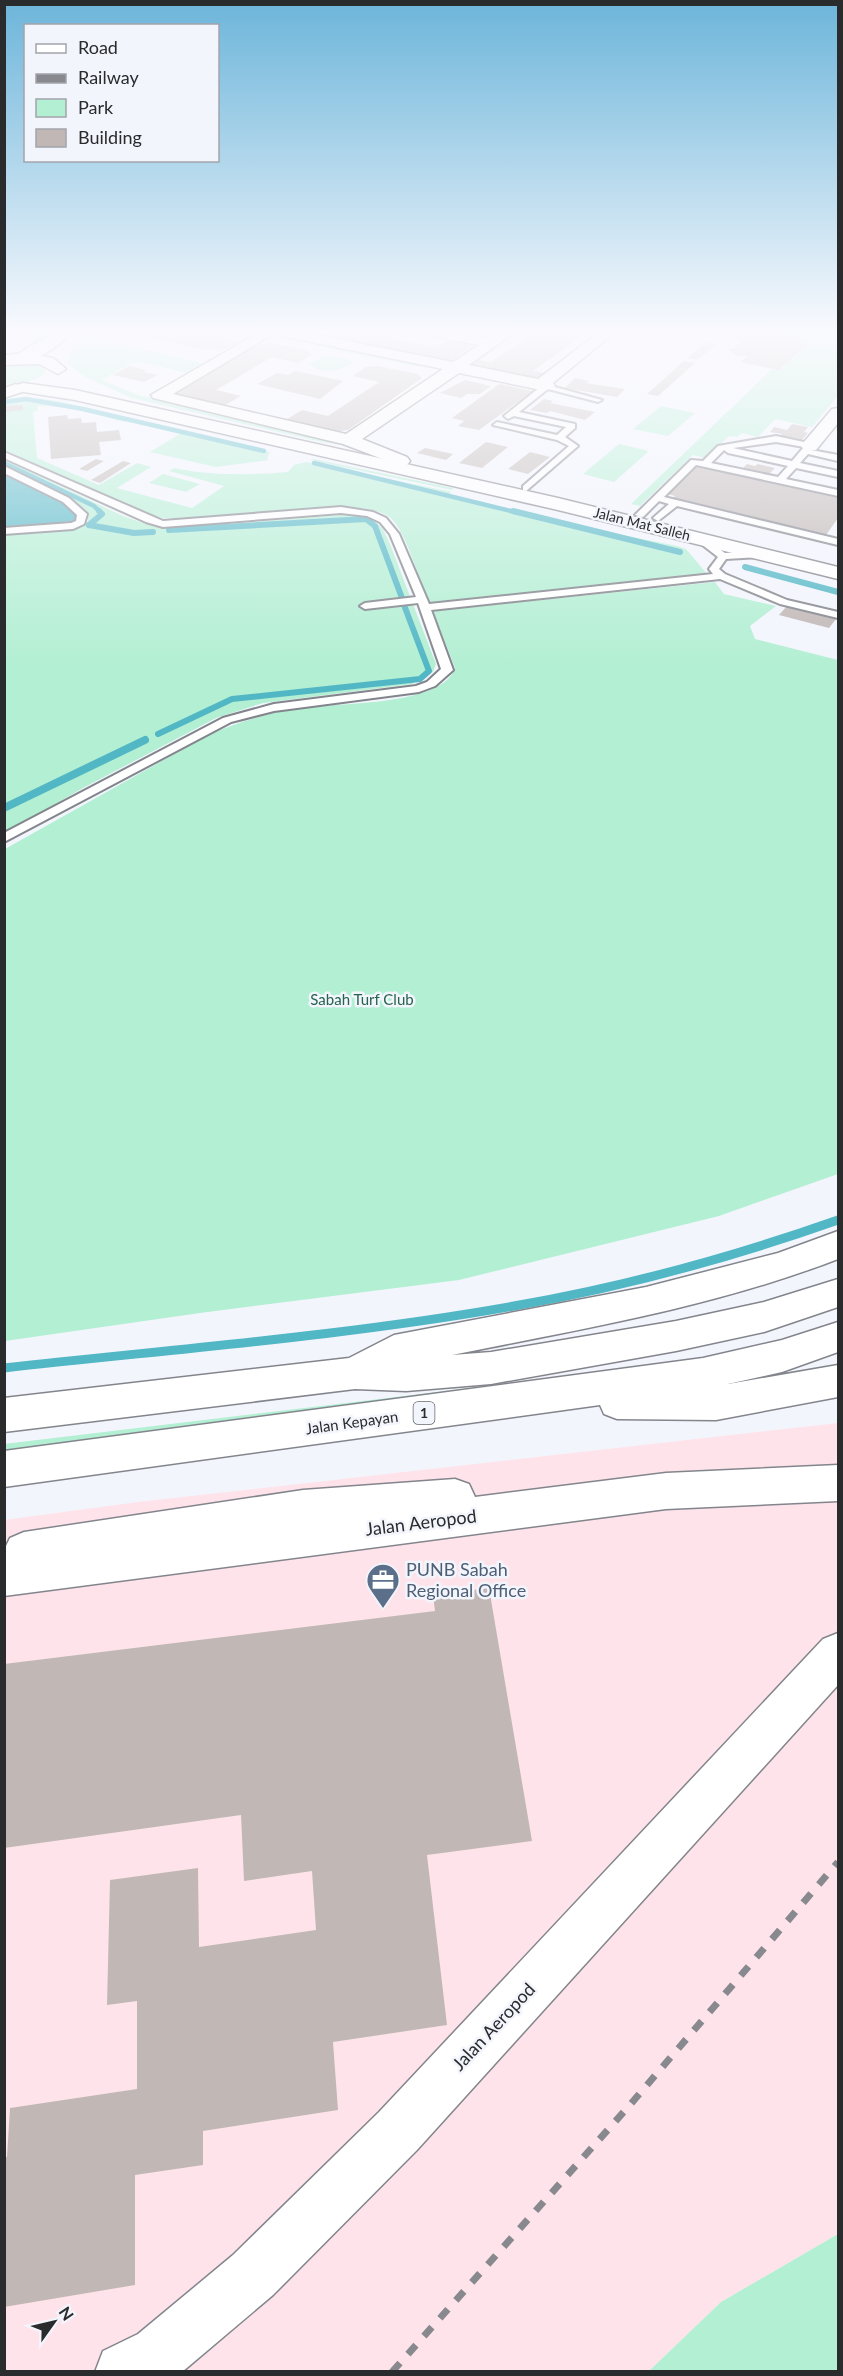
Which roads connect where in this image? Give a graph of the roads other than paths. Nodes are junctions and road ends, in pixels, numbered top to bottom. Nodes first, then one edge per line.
1 (288, 444) edge
2 (323, 444) edge
3 (359, 444) edge
4 (571, 444) edge
5 (744, 444) edge
6 (789, 444) edge
7 (811, 444) edge
8 (721, 448) junction
9 (807, 449) junction
10 (4, 455) edge
11 (838, 459) edge
12 (401, 461) junction
13 (706, 463) junction
14 (794, 465) junction
15 (4, 469) edge
16 (838, 474) edge
17 (781, 480) junction
18 (526, 488) junction
19 (838, 493) edge
20 (657, 498) junction
21 (675, 503) junction
22 (649, 517) junction
23 (4, 531) edge
24 (699, 538) junction
25 (838, 542) edge
26 (760, 554) junction
27 (723, 556) junction
28 (838, 560) edge
29 (838, 573) edge
30 (721, 576) junction
31 (422, 604) junction
32 (365, 606) dead end
33 (838, 615) edge
34 (4, 838) edge
35 (838, 1245) edge
36 (830, 1296) edge
37 (838, 1336) edge
38 (355, 1373) junction
39 (838, 1381) edge
40 (492, 1402) junction
41 (4, 1415) edge
42 (4, 1469) edge
43 (838, 1483) edge
44 (784, 1485) junction
45 (4, 1556) edge
46 (4, 1576) edge
47 (838, 1654) edge
48 (124, 2372) edge

1 - 24 main road, Jalan Mat Salleh
2 - 12 main road, Jalan Mat Salleh
3 - 12 main road
4 - 18 lane
5 - 8 lane
6 - 9 lane
7 - 9 main road
8 - 13 lane
8 - 14 lane
9 - 11 lane
9 - 14 lane
10 - 31 lane
12 - 18 main road, Jalan Mat Salleh
13 - 17 lane
13 - 20 lane
14 - 16 lane
14 - 17 lane
15 - 23 lane
17 - 19 lane
18 - 22 main road, Jalan Mat Salleh
20 - 21 lane
20 - 22 lane
21 - 22 lane
21 - 25 lane
22 - 28 main road, Jalan Mat Salleh
24 - 26 main road, Jalan Mat Salleh
24 - 27 lane
26 - 27 lane
26 - 29 main road, Jalan Mat Salleh
27 - 30 lane
30 - 31 lane
30 - 33 lane
31 - 32 lane
31 - 34 lane
35 - 38 main road
36 - 38 main road
37 - 40 main road, Jalan Kepayan / 1
38 - 41 main road
39 - 40 main road
40 - 42 main road, Jalan Kepayan / 1
43 - 44 main road, Jalan Aeropod
44 - 45 main road
44 - 46 main road, Jalan Aeropod
47 - 48 main road, Jalan Aeropod

